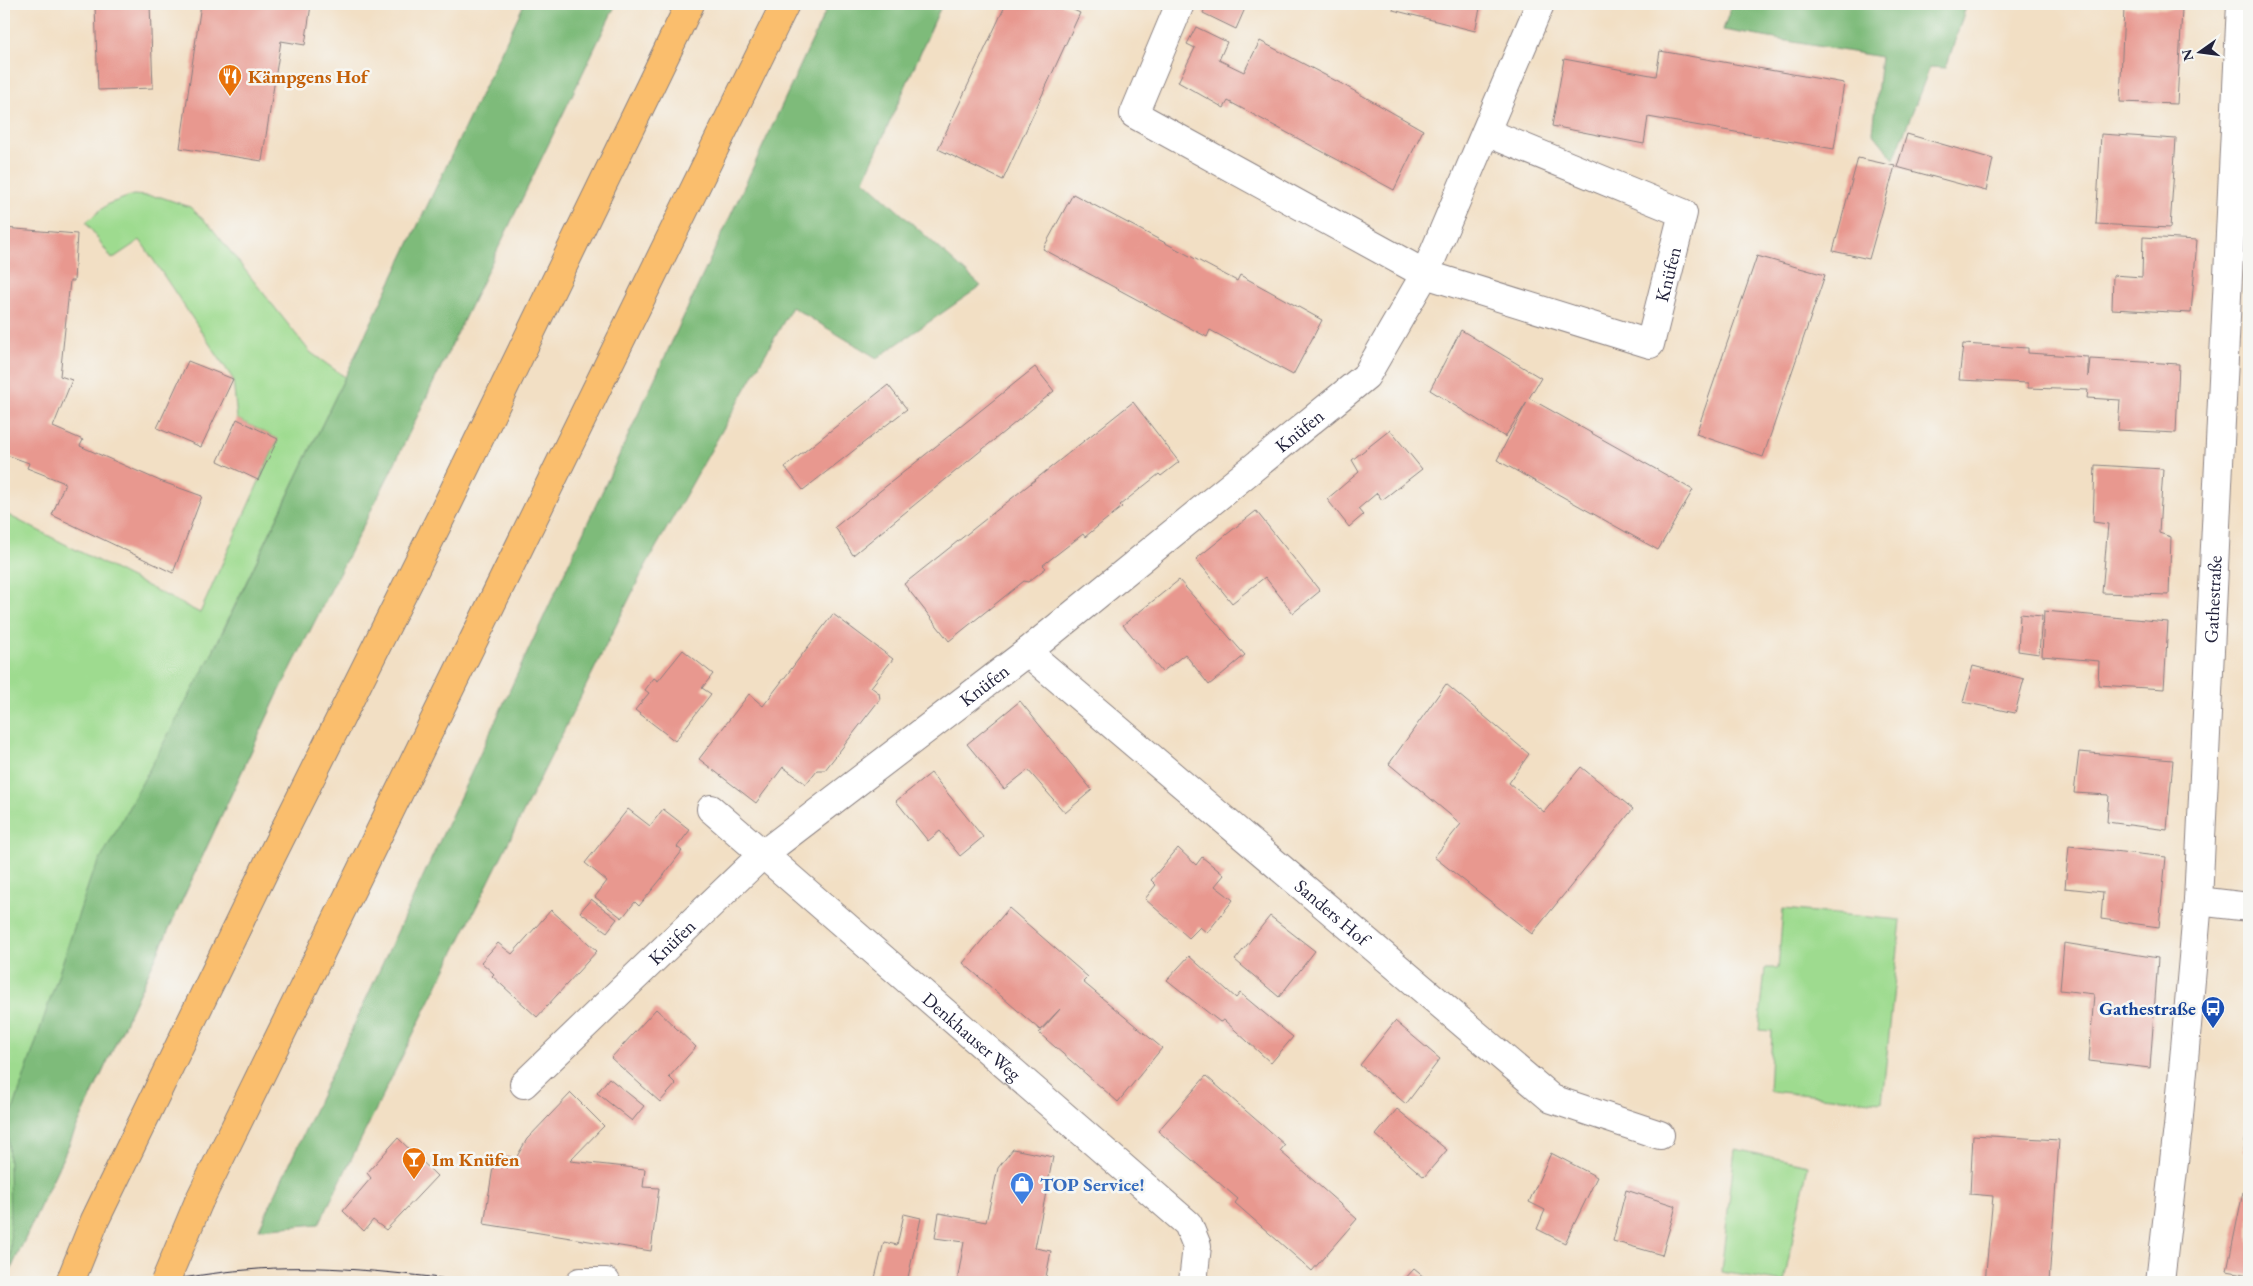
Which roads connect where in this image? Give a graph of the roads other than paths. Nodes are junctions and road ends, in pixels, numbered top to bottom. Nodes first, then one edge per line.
1 (690, 4) edge
2 (785, 4) edge
3 (1180, 4) edge
4 (1540, 4) edge
5 (2241, 4) edge
6 (1486, 132) junction
7 (1425, 274) junction
8 (1026, 652) junction
9 (711, 809) dead end
10 (762, 855) junction
11 (2198, 901) junction
12 (2249, 907) edge
13 (524, 1084) dead end
14 (1660, 1135) dead end
15 (70, 1282) edge
16 (164, 1282) edge
17 (580, 1282) edge
18 (606, 1282) edge
19 (1193, 1282) edge
20 (2160, 1282) edge

1 - 15 highway
2 - 16 highway, bridge
3 - 7 street, Knüfen
4 - 6 street, Knüfen
5 - 11 street, Gathestraße
6 - 7 street, Knüfen
6 - 7 street, Knüfen
7 - 8 street, Knüfen
8 - 10 street, Knüfen
8 - 14 street, Sanders Hof
9 - 10 street, Denkhauser Weg
10 - 13 street, Knüfen
10 - 19 street, Denkhauser Weg
11 - 12 street
11 - 20 street, Gathestraße
17 - 18 street

